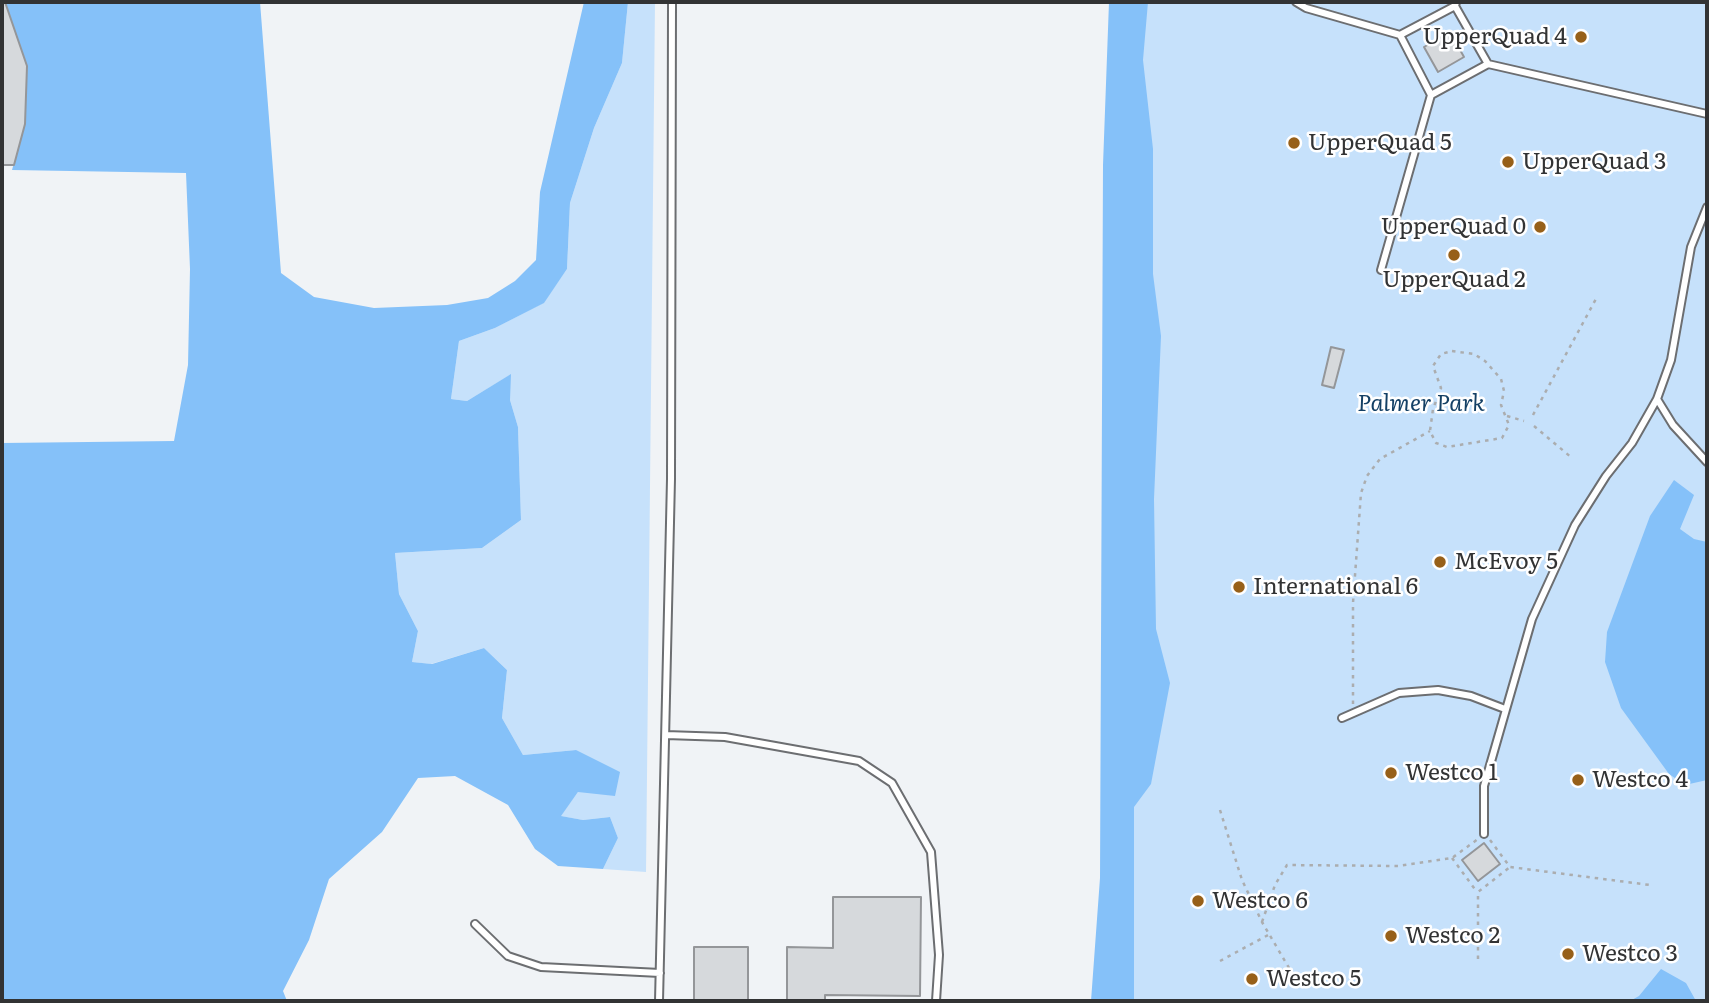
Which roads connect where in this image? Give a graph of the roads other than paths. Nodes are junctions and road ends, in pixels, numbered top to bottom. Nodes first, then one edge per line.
1 (672, 2) edge
2 (1296, 2) edge
3 (1456, 4) edge
4 (1400, 35) junction
5 (1488, 64) junction
6 (1431, 95) junction
7 (1707, 114) edge
8 (1707, 207) edge
9 (1381, 270) dead end
10 (1657, 399) junction
11 (1707, 462) edge
12 (1505, 709) junction
13 (1342, 718) dead end
14 (666, 735) junction
15 (1484, 834) road end
16 (475, 923) dead end
17 (660, 973) junction
18 (659, 1001) edge
19 (936, 1001) edge

1 - 14 lane
2 - 4 lane
3 - 4 lane
3 - 5 lane
4 - 6 lane
5 - 6 lane
5 - 7 lane
6 - 9 lane
8 - 10 lane
10 - 11 lane
10 - 12 lane
12 - 13 lane
12 - 15 lane
14 - 17 lane
14 - 19 lane
16 - 17 lane
17 - 18 lane

